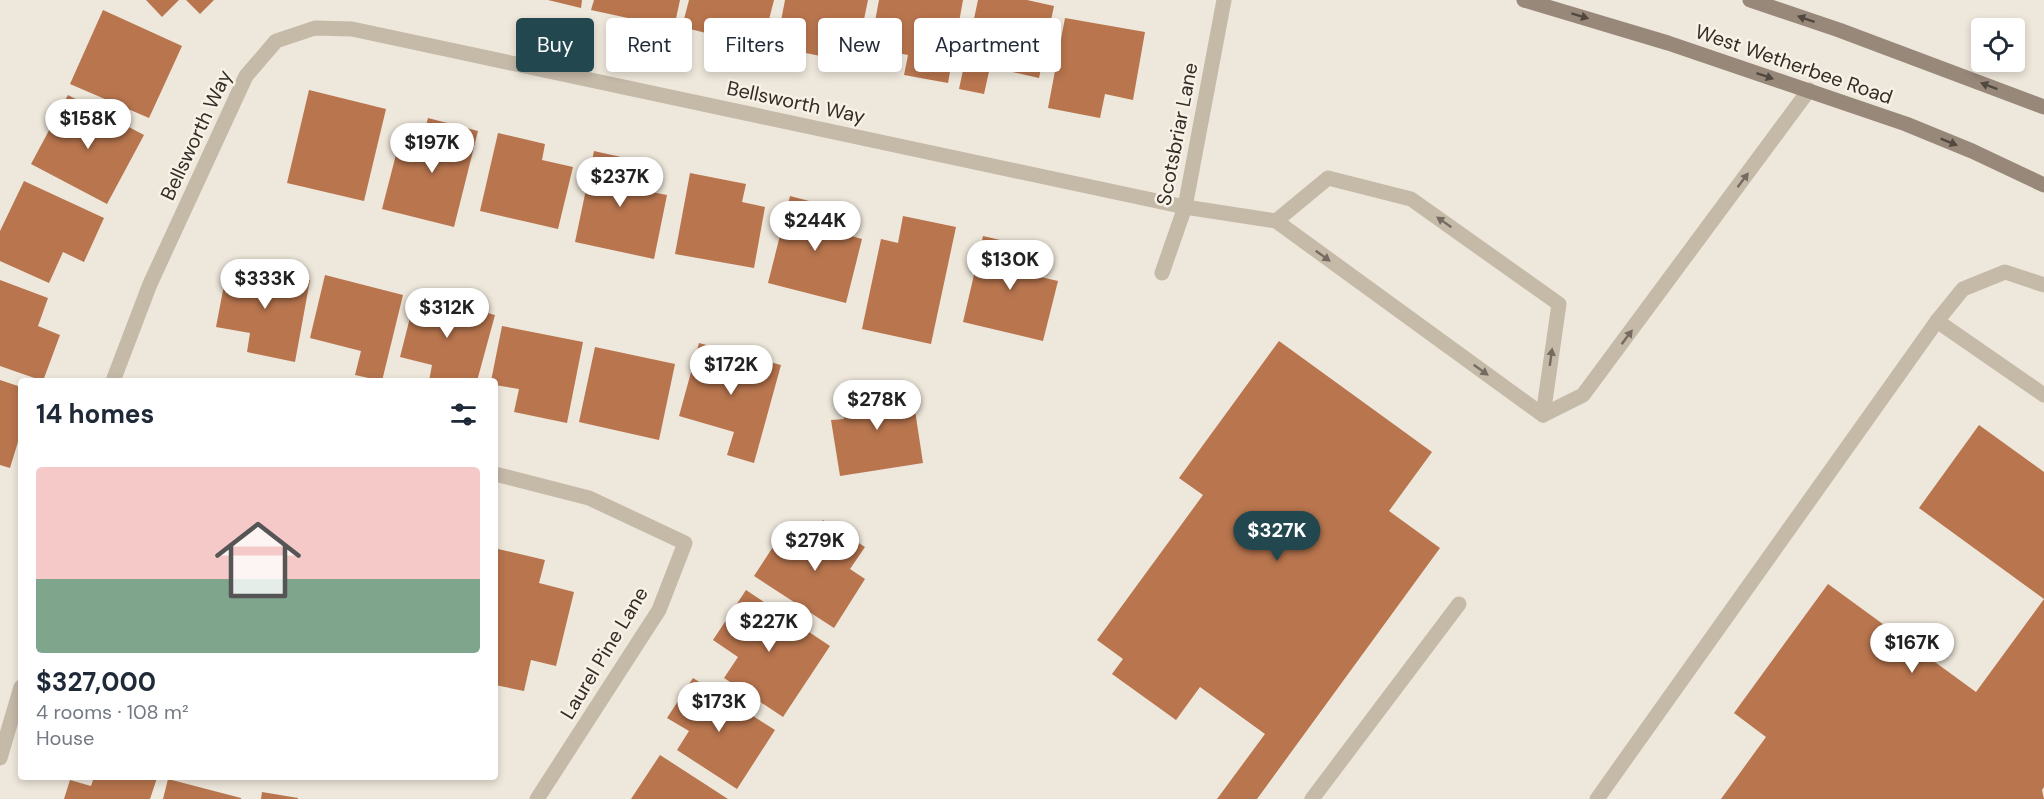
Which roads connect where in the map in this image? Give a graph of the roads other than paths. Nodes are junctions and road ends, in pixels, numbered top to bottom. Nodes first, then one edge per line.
1 (1224, 0) edge
2 (1524, 0) edge
3 (1750, 0) edge
4 (1809, 90) junction
5 (2044, 107) edge
6 (2044, 185) edge
7 (1185, 207) junction
8 (1276, 221) junction
9 (1162, 273) dead end
10 (2044, 285) edge
11 (1937, 321) junction
12 (114, 378) edge
13 (2044, 395) edge
14 (1543, 415) junction
15 (498, 475) edge
16 (1459, 604) dead end
17 (18, 697) edge
18 (0, 758) edge
19 (537, 799) edge
20 (1312, 799) edge
21 (1597, 799) edge

1 - 7 street, Scotsbriar Lane
2 -> 4 street, West Wetherbee Road
5 -> 3 street
4 -> 6 street, West Wetherbee Road
14 -> 4 street
7 - 8 street, Bellsworth Way
7 - 9 street, Scotsbriar Lane
7 - 12 street, Bellsworth Way
8 -> 14 street
14 -> 8 street
10 - 11 street
11 - 13 street
11 - 21 street
15 - 19 street, Laurel Pine Lane
16 - 20 street
17 - 18 street

